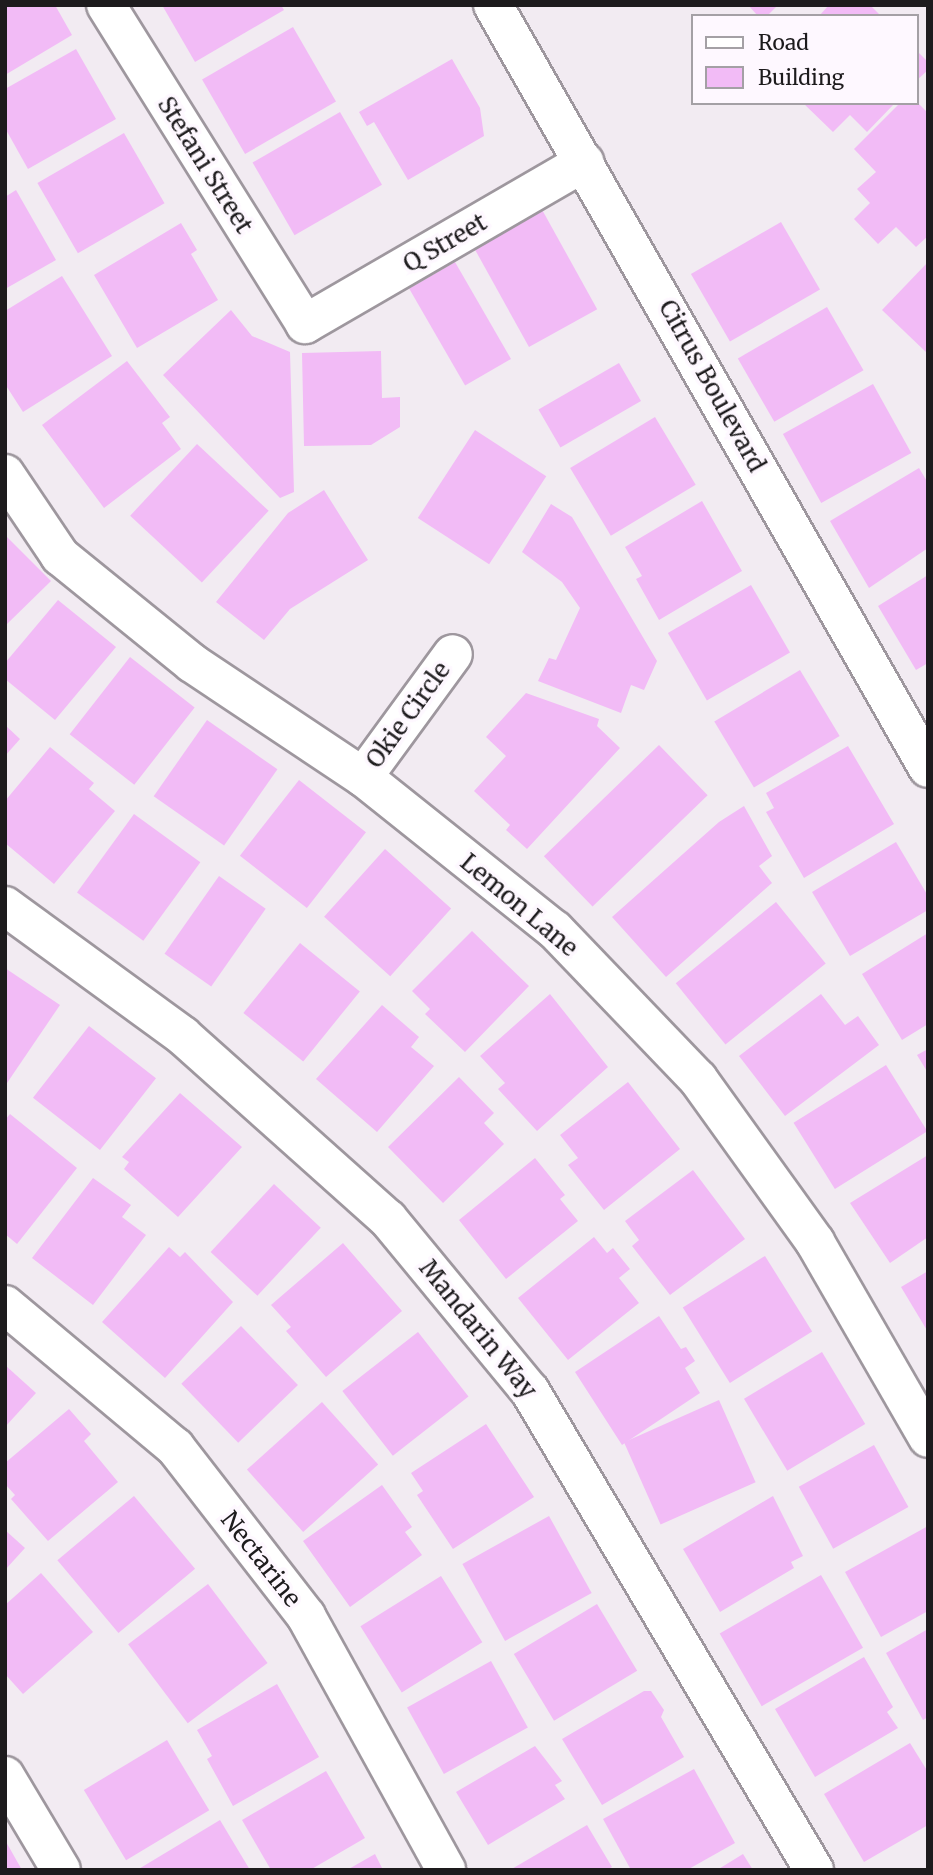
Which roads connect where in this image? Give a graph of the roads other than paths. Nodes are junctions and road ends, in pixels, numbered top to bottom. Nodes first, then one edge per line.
1 (106, 5) edge
2 (493, 5) edge
3 (585, 162) junction
4 (305, 324) joint
5 (5, 474) edge
6 (453, 654) dead end
7 (928, 768) edge
8 (363, 777) junction
9 (5, 906) edge
10 (5, 1305) edge
11 (928, 1438) edge
12 (5, 1776) edge
13 (61, 1870) edge
14 (446, 1870) edge
15 (814, 1870) edge

1 - 4 street, Stefani Street
2 - 3 street, Citrus Boulevard
3 - 4 street, Q Street
3 - 7 street, Citrus Boulevard
5 - 8 street, Lemon Lane
6 - 8 street, Okie Circle
8 - 11 street, Lemon Lane
9 - 15 street, Mandarin Way
10 - 14 street, Nectarine
12 - 13 street

